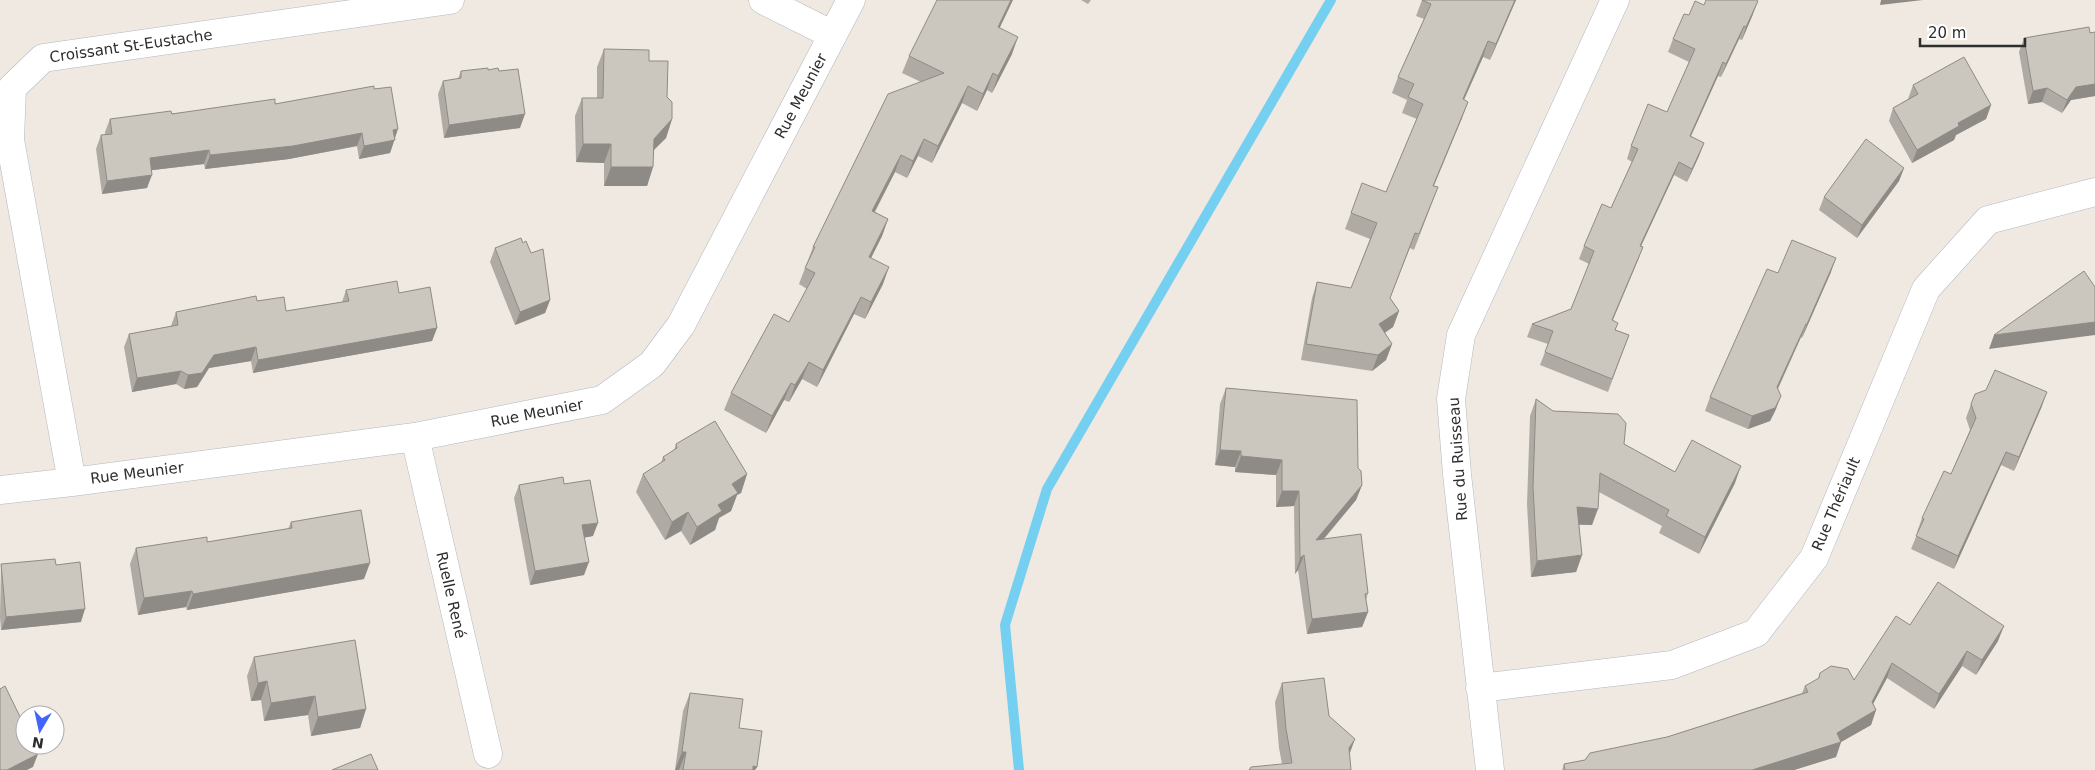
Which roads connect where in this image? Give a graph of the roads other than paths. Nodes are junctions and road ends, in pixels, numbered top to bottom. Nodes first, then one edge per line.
1 (450, 0) edge
2 (764, 0) edge
3 (851, 0) edge
4 (1615, 0) edge
5 (833, 35) junction
6 (2095, 192) edge
7 (415, 437) junction
8 (72, 482) junction
9 (0, 490) edge
10 (1480, 688) junction
11 (488, 754) dead end
12 (1490, 770) edge

1 - 8 street, Croissant St-Eustache
2 - 5 street
3 - 5 street, Rue Meunier
4 - 10 street, Rue du Ruisseau
5 - 7 street, Rue Meunier
6 - 10 street, Rue Thériault
7 - 8 street, Rue Meunier
7 - 11 street, Ruelle René
8 - 9 street, Rue Meunier
10 - 12 street, Rue du Ruisseau

